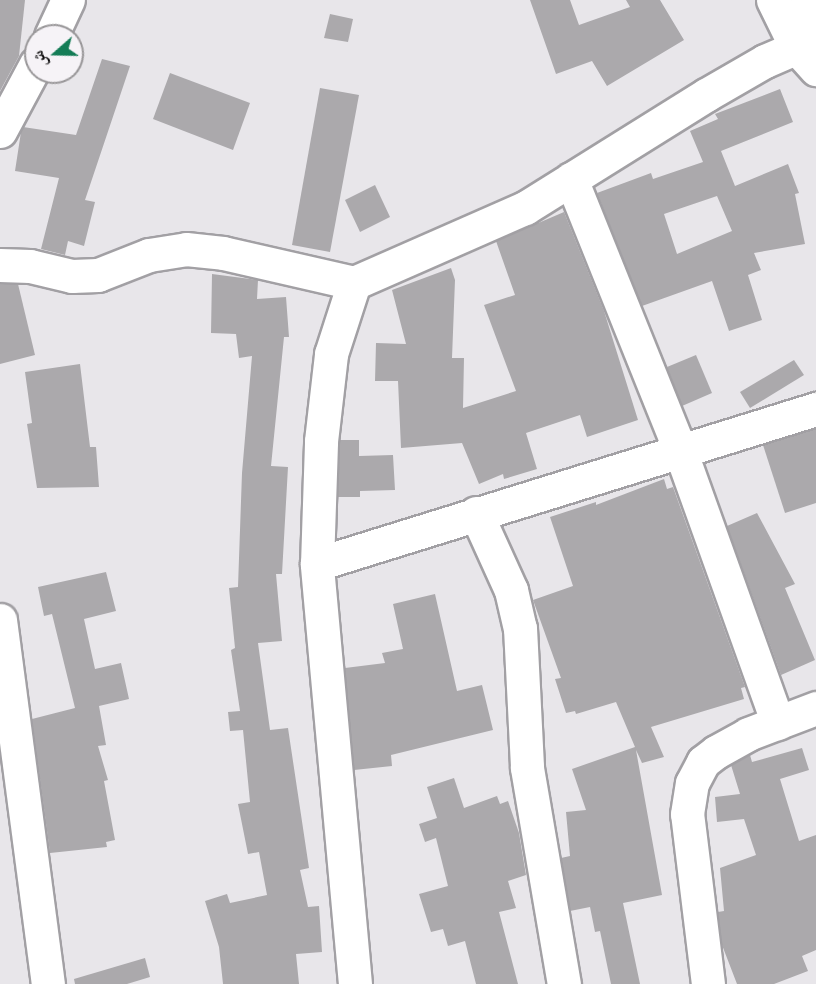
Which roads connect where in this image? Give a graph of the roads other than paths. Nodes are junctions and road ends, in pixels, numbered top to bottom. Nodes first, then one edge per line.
1 (68, 0) edge
2 (773, 0) edge
3 (807, 0) edge
4 (57, 24) edge
5 (811, 46) edge
6 (25, 84) edge
7 (0, 131) edge
8 (571, 179) junction
9 (0, 265) edge
10 (354, 283) junction
11 (816, 409) edge
12 (680, 450) junction
13 (476, 513) junction
14 (318, 564) junction
15 (0, 620) edge
16 (816, 708) edge
17 (778, 723) junction
18 (48, 984) edge
19 (356, 984) edge
20 (564, 984) edge
21 (708, 984) edge

1 - 4 street
2 - 5 street
3 - 5 street
5 - 8 street
6 - 7 street
8 - 10 street
8 - 12 street
9 - 10 street
10 - 14 street
11 - 12 street
12 - 13 street
12 - 17 street
13 - 14 street
13 - 20 street
14 - 19 street
15 - 18 street
16 - 17 street
17 - 21 street

